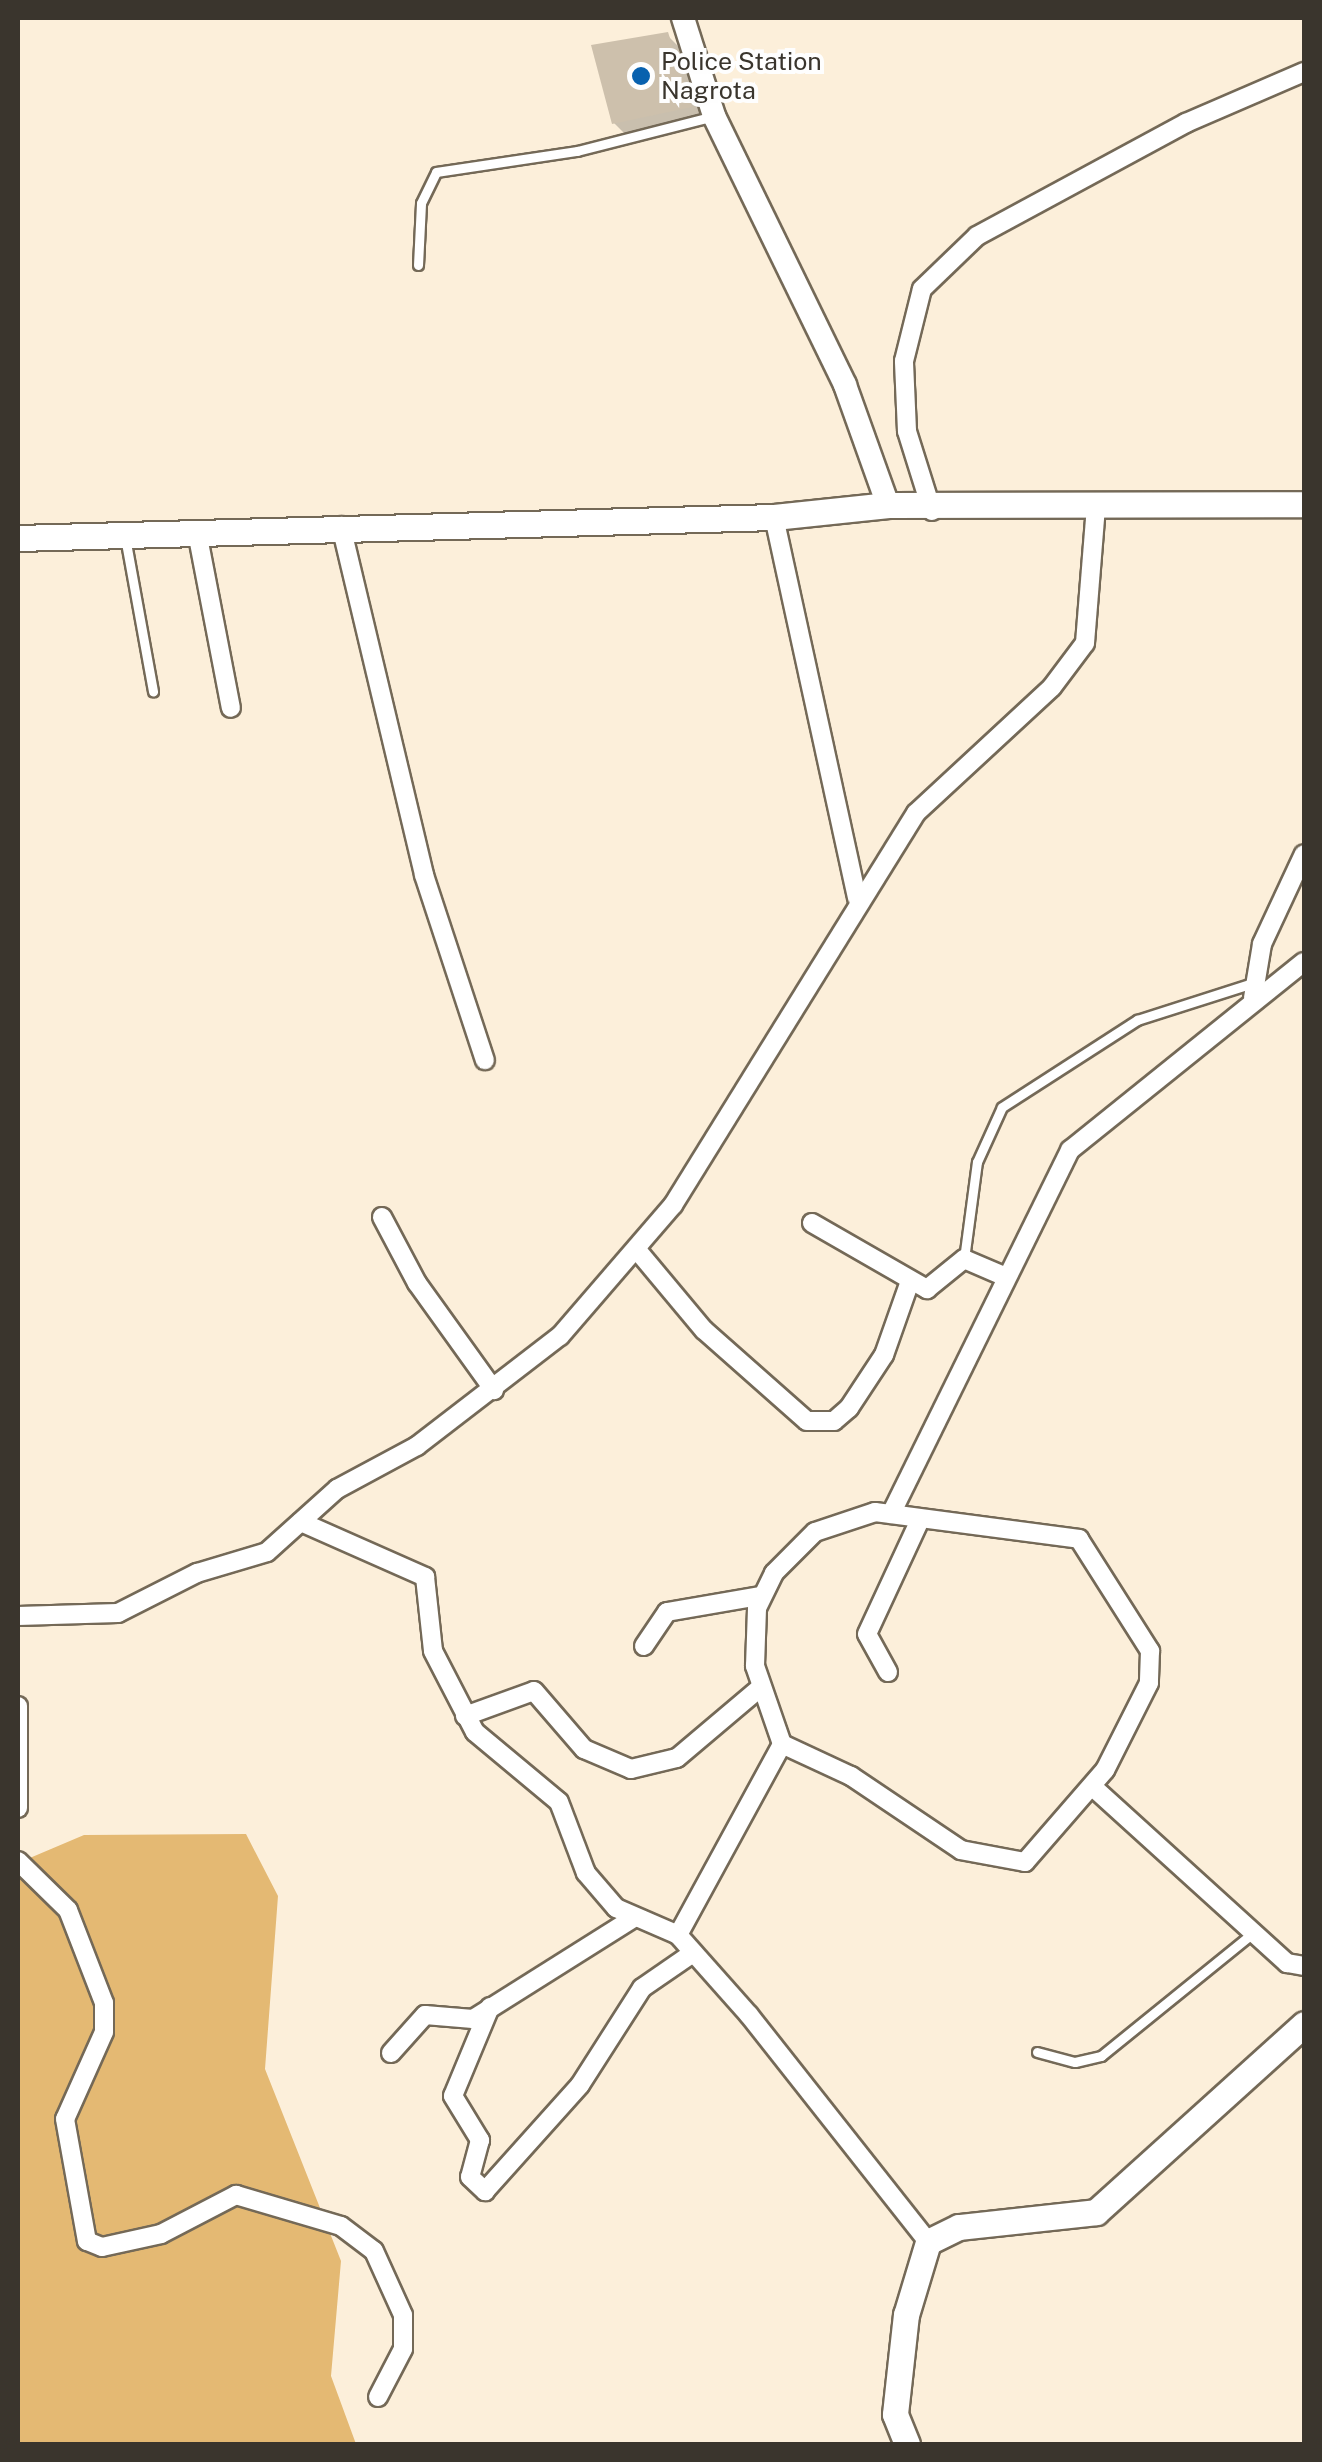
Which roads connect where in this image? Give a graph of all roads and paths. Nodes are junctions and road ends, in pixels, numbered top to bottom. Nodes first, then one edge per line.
1 (683, 18) edge
2 (1304, 72) edge
3 (714, 116) junction
4 (418, 266) dead end
5 (1304, 504) edge
6 (888, 505) junction
7 (1096, 505) junction
8 (932, 511) junction
9 (774, 517) junction
10 (341, 526) junction
11 (197, 532) junction
12 (124, 535) junction
13 (18, 538) edge
14 (153, 690) dead end
15 (231, 708) dead end
16 (1304, 854) edge
17 (857, 898) junction
18 (1304, 962) edge
19 (1253, 990) junction
20 (485, 1060) dead end
21 (382, 1217) dead end
22 (812, 1223) dead end
23 (638, 1250) junction
24 (964, 1259) junction
25 (1006, 1276) junction
26 (910, 1281) junction
27 (494, 1390) junction
28 (891, 1514) junction
29 (302, 1522) junction
30 (918, 1524) junction
31 (760, 1596) junction
32 (18, 1616) edge
33 (644, 1646) dead end
34 (888, 1672) dead end
35 (762, 1688) junction
36 (18, 1706) edge
37 (465, 1716) junction
38 (782, 1744) junction
39 (1094, 1788) junction
40 (18, 1808) edge
41 (18, 1861) edge
42 (632, 1919) junction
43 (1254, 1932) junction
44 (678, 1934) junction
45 (693, 1953) junction
46 (1304, 1966) edge
47 (490, 2007) junction
48 (1304, 2024) edge
49 (1036, 2052) dead end
50 (391, 2053) dead end
51 (928, 2242) junction
52 (378, 2397) dead end
53 (907, 2444) edge

1 - 3 street
2 - 8 street
3 - 4 lane
3 - 6 street
5 - 7 main road
6 - 8 main road
6 - 9 main road
7 - 8 main road
7 - 17 street
9 - 10 main road
9 - 17 street
10 - 11 main road
10 - 20 street
11 - 12 main road
11 - 15 street
12 - 13 main road
12 - 14 lane
16 - 19 street
17 - 23 street
18 - 19 street
19 - 24 lane
19 - 25 street
21 - 27 street
22 - 26 street
23 - 26 street
23 - 27 street
24 - 25 street
24 - 26 street
25 - 28 street
27 - 29 street
28 - 30 street
28 - 31 street
29 - 32 street
29 - 37 street
30 - 34 street
30 - 39 street
31 - 33 street
31 - 35 street
35 - 37 street
35 - 38 street
36 - 40 street
37 - 42 street
38 - 39 street
38 - 44 street
39 - 43 street
41 - 52 street
42 - 44 street
42 - 47 street
43 - 46 street
43 - 49 lane
44 - 45 street
45 - 47 street
45 - 51 street
47 - 50 street
48 - 51 main road
51 - 53 main road

